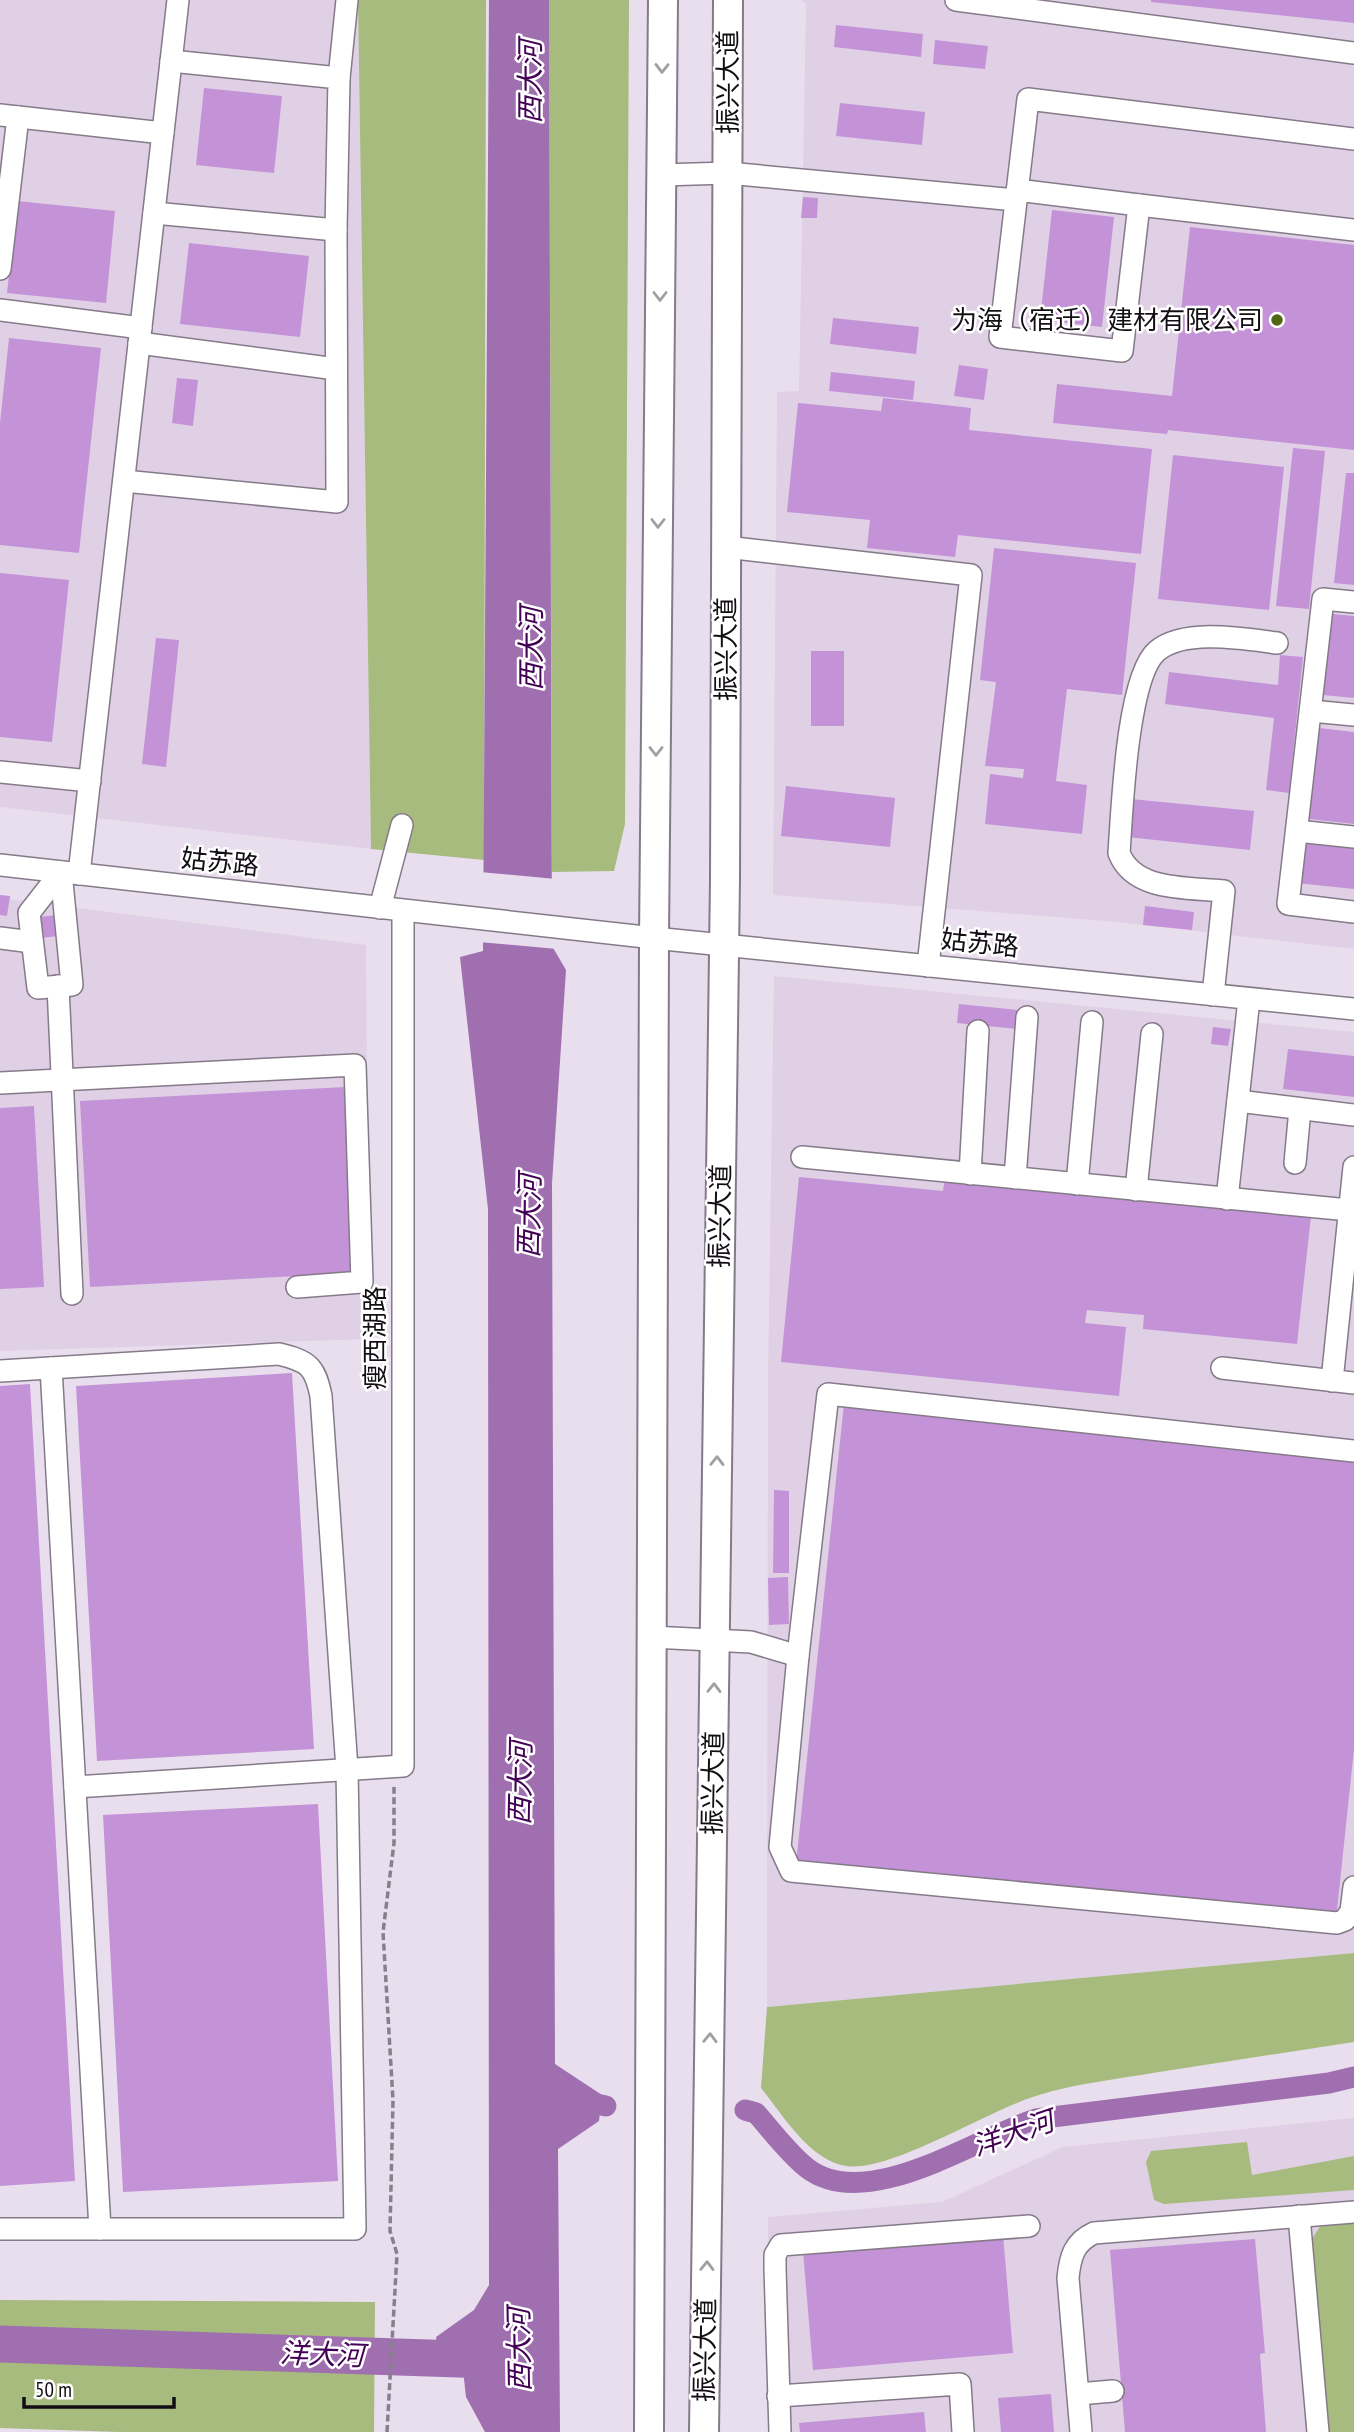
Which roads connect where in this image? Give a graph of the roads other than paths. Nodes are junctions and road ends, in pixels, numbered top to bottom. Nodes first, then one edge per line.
1 (178, 0) edge
2 (348, 0) edge
3 (663, 0) edge
4 (728, 0) edge
5 (956, 0) edge
6 (1354, 53) edge
7 (171, 61) junction
8 (339, 78) junction
9 (9, 116) edge
10 (163, 133) junction
11 (1354, 139) edge
12 (727, 173) junction
13 (661, 175) junction
14 (1017, 195) junction
15 (1139, 205) junction
16 (154, 213) junction
17 (336, 230) junction
18 (1354, 230) edge
19 (0, 269) edge
20 (0, 310) edge
21 (140, 336) junction
22 (337, 369) junction
23 (124, 481) junction
24 (726, 547) junction
25 (1354, 602) edge
26 (1277, 643) dead end
27 (1311, 711) junction
28 (1354, 715) edge
29 (0, 772) edge
30 (90, 781) junction
31 (402, 825) dead end
32 (1297, 831) junction
33 (1354, 837) edge
34 (0, 865) edge
35 (70, 873) junction
36 (380, 908) junction
37 (402, 911) junction
38 (1354, 912) edge
39 (654, 938) junction
40 (0, 939) edge
41 (32, 942) junction
42 (724, 945) junction
43 (928, 965) junction
44 (58, 986) junction
45 (1213, 995) junction
46 (1249, 999) junction
47 (1354, 1009) edge
48 (1027, 1017) dead end
49 (1092, 1022) dead end
50 (978, 1031) dead end
51 (1152, 1034) dead end
52 (62, 1080) junction
53 (0, 1083) edge
54 (1238, 1101) junction
55 (1300, 1109) junction
56 (1354, 1115) edge
57 (802, 1157) dead end
58 (1295, 1163) dead end
59 (1354, 1167) edge
60 (970, 1174) junction
61 (1015, 1178) junction
62 (1077, 1184) junction
63 (1136, 1189) junction
64 (1227, 1199) junction
65 (1349, 1210) junction
66 (297, 1287) dead end
67 (72, 1294) dead end
68 (51, 1368) junction
69 (1222, 1368) dead end
70 (0, 1371) edge
71 (1332, 1381) junction
72 (1354, 1383) edge
73 (1354, 1451) edge
74 (652, 1637) junction
75 (715, 1639) junction
76 (798, 1656) junction
77 (347, 1769) junction
78 (75, 1787) junction
79 (1354, 1887) edge
80 (1354, 2212) edge
81 (1298, 2216) junction
82 (1029, 2226) dead end
83 (0, 2229) edge
84 (100, 2229) junction
85 (1112, 2391) dead end
86 (1077, 2394) junction
87 (778, 2396) junction
88 (649, 2432) edge
89 (704, 2432) edge
90 (779, 2432) edge
91 (963, 2432) edge
92 (1081, 2432) edge
93 (1318, 2432) edge

1 - 7 street
2 - 8 street
3 -> 13 main road, 振兴大道
4 - 12 main road, 振兴大道
5 - 6 street
7 - 8 street
7 - 10 street
8 - 17 street
9 - 10 street
9 - 19 street
10 - 16 street
11 - 14 street
12 - 13 street
12 - 14 street
12 - 24 main road, 振兴大道
13 -> 39 main road, 振兴大道
14 - 15 street
14 - 15 street
15 - 18 street
16 - 17 street
16 - 21 street
17 - 22 street
20 - 21 street
21 - 22 street
21 - 23 street
22 - 23 street
23 - 30 street
24 - 42 main road, 振兴大道
24 - 43 street
25 - 27 street
26 - 45 street
27 - 28 street
27 - 32 street
29 - 30 street
30 - 35 street
31 - 36 street
32 - 33 street
32 - 38 street
34 - 35 street, 姑苏路
35 - 36 street, 姑苏路
35 - 41 street
35 - 44 street
36 - 37 street, 姑苏路
37 - 39 street, 姑苏路
37 - 77 street, 瘦西湖路
39 - 42 street, 姑苏路
39 - 74 main road, 振兴大道
40 - 41 street
41 - 44 street
42 - 43 street, 姑苏路
75 -> 42 main road, 振兴大道
43 - 45 street, 姑苏路
44 - 52 street
45 - 46 street, 姑苏路
46 - 47 street, 姑苏路
46 - 54 street
48 - 61 street
49 - 62 street
50 - 60 street
51 - 63 street
52 - 53 street
52 - 66 street
52 - 67 street
54 - 55 street
54 - 64 street
55 - 56 street
55 - 58 street
57 - 60 street
59 - 65 street
60 - 61 street
61 - 62 street
62 - 63 street
63 - 64 street
64 - 65 street
65 - 71 street
68 - 70 street
68 - 77 street
68 - 78 street
69 - 71 street
71 - 72 street
73 - 76 street
74 - 75 street
74 - 88 main road, 振兴大道
75 - 76 street
89 -> 75 main road, 振兴大道
76 - 79 street
77 - 78 street
77 - 84 street
78 - 84 street
80 - 81 street
81 - 86 street
81 - 93 street
82 - 87 street
83 - 84 street
85 - 86 street
86 - 92 street
87 - 90 street
87 - 91 street

